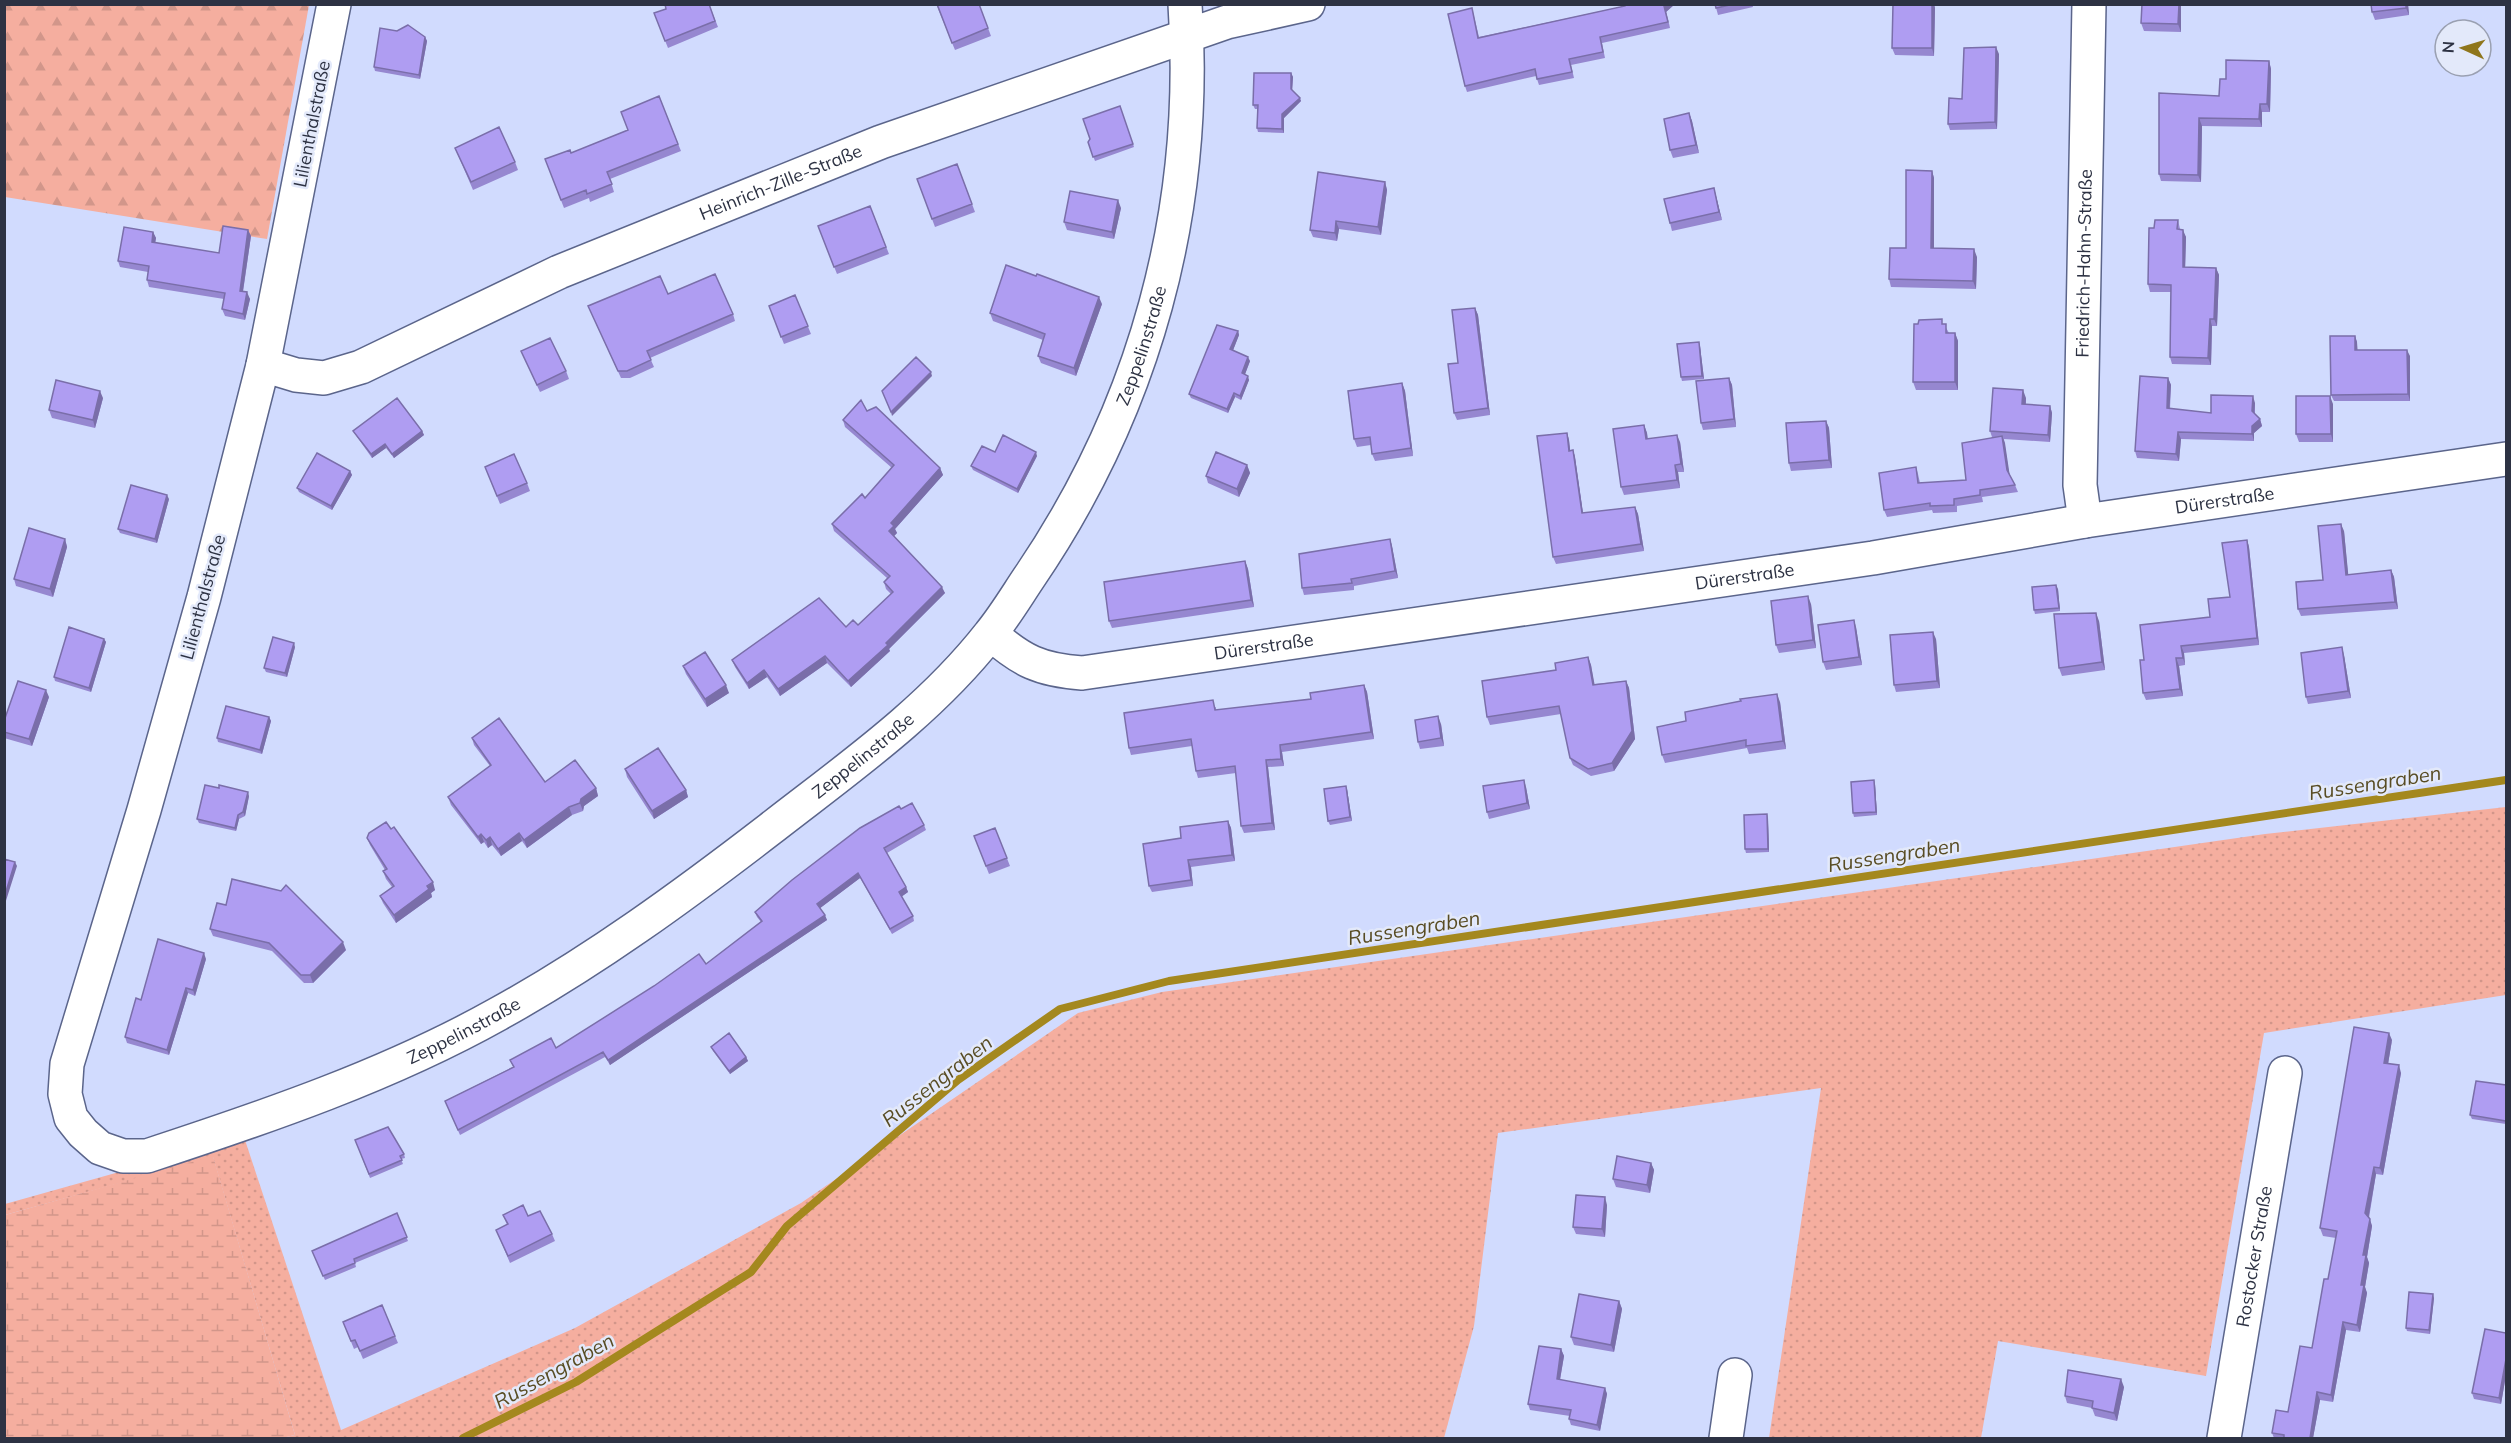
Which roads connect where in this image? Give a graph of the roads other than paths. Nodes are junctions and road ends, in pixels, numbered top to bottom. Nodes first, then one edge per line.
1 (334, 4) edge
2 (1308, 4) edge
3 (2090, 4) edge
4 (1186, 20) edge
5 (263, 365) junction
6 (2506, 459) edge
7 (2085, 521) junction
8 (991, 634) junction
9 (2284, 1073) dead end
10 (123, 1156) joint
11 (1735, 1375) dead end
12 (1726, 1438) edge
13 (2224, 1438) edge

1 - 5 street, Lilienthalstraße
2 - 4 street, Heinrich-Zille-Straße
3 - 7 street, Friedrich-Hahn-Straße
4 - 5 street, Heinrich-Zille-Straße
4 - 8 street, Zeppelinstraße
5 - 10 street, Lilienthalstraße
6 - 7 street, Dürerstraße
7 - 8 street, Dürerstraße
8 - 10 street, Zeppelinstraße
9 - 13 street, Rostocker Straße
11 - 12 street

